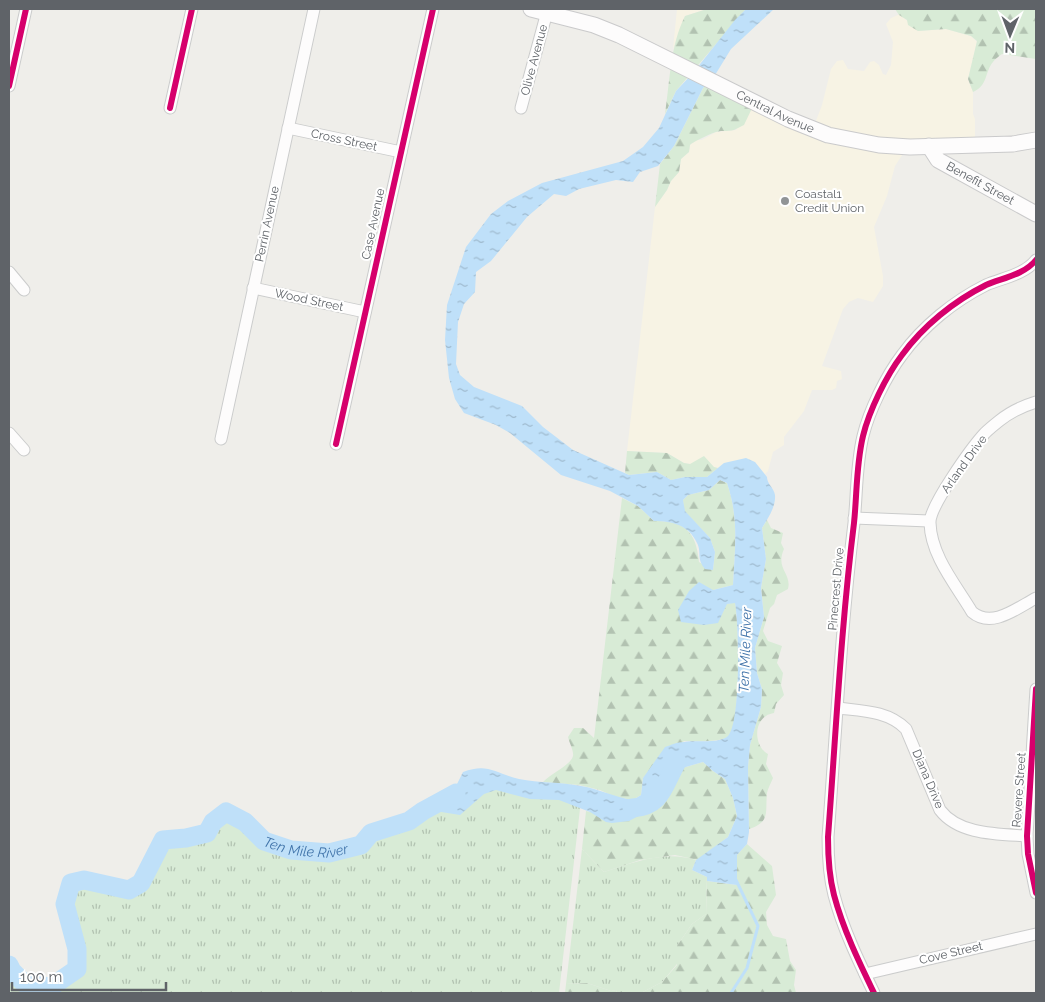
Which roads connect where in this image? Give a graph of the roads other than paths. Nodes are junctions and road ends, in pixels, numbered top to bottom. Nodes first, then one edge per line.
1 (26, 9) edge
2 (192, 9) edge
3 (314, 9) edge
4 (433, 9) edge
5 (531, 9) edge
6 (547, 12) junction
7 (9, 86) edge
8 (170, 108) dead end
9 (521, 108) dead end
10 (288, 128) junction
11 (1036, 140) edge
12 (929, 146) junction
13 (401, 152) junction
14 (1036, 214) edge
15 (1036, 260) edge
16 (9, 272) edge
17 (253, 288) junction
18 (24, 290) dead end
19 (366, 312) junction
20 (1036, 402) edge
21 (9, 433) edge
22 (221, 439) dead end
23 (336, 444) dead end
24 (24, 450) dead end
25 (854, 518) junction
26 (929, 521) junction
27 (1036, 598) edge
28 (1036, 689) edge
29 (1036, 701) edge
30 (838, 708) junction
31 (1027, 836) junction
32 (1036, 892) edge
33 (1036, 934) edge
34 (865, 974) junction
35 (874, 993) edge

1 - 7 street
2 - 8 street
3 - 10 street, Perrin Avenue
4 - 13 street, Case Avenue
5 - 6 main road, Central Avenue
6 - 9 street, Olive Avenue
6 - 12 main road, Central Avenue
10 - 13 street, Cross Street
10 - 17 street, Perrin Avenue
11 - 12 main road, Central Avenue
12 - 14 main road, Benefit Street
13 - 19 street, Case Avenue
15 - 25 street, Pinecrest Drive
16 - 18 street
17 - 19 street, Wood Street
17 - 22 street, Perrin Avenue
19 - 23 street, Case Avenue
20 - 26 street, Arland Drive
21 - 24 street
25 - 26 street
25 - 30 street, Pinecrest Drive
26 - 27 street
28 - 29 street, Revere Street
29 - 31 street, Revere Street
30 - 31 street, Diana Drive
30 - 34 street, Pinecrest Drive
31 - 32 street, Revere Street
33 - 34 street, Cove Street
34 - 35 street, Pinecrest Drive

